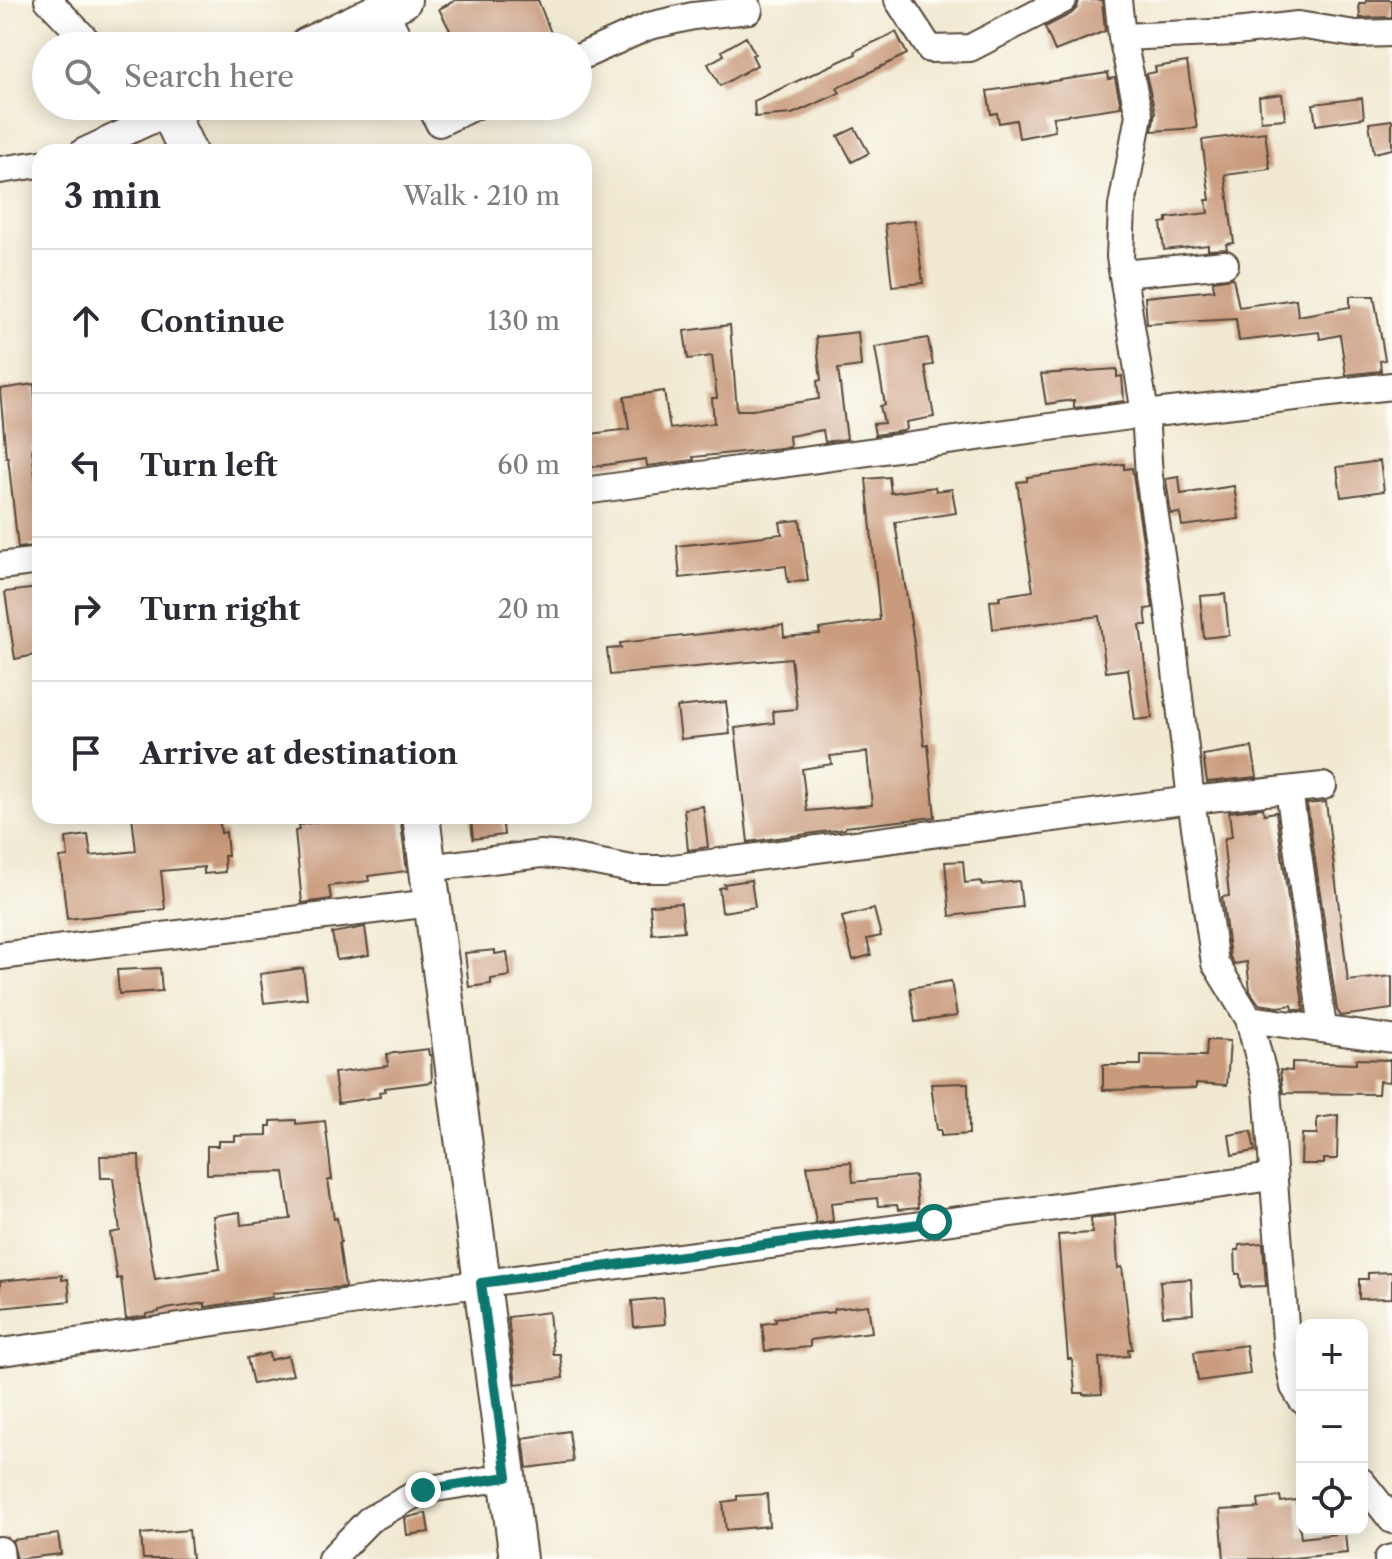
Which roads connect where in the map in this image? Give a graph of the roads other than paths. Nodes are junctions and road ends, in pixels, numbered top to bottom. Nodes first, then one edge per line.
1 (48, 0) edge
2 (898, 0) edge
3 (1063, 0) edge
4 (1118, 0) edge
5 (755, 3) edge
6 (393, 4) edge
7 (79, 32) edge
8 (336, 32) edge
9 (399, 32) edge
10 (1392, 33) edge
11 (1122, 37) junction
12 (592, 52) edge
13 (146, 120) edge
14 (175, 120) edge
15 (99, 144) edge
16 (185, 144) edge
17 (32, 165) edge
18 (0, 170) edge
19 (1225, 264) dead end
20 (1123, 274) junction
21 (1392, 386) edge
22 (1145, 414) junction
23 (592, 490) edge
24 (32, 562) edge
25 (0, 566) edge
26 (1323, 786) dead end
27 (1289, 790) junction
28 (1191, 800) junction
29 (422, 824) edge
30 (429, 886) junction
31 (0, 956) edge
32 (1249, 1019) junction
33 (1323, 1027) junction
34 (1392, 1039) edge
35 (1272, 1177) junction
36 (481, 1283) junction
37 (0, 1352) edge
38 (1296, 1391) edge
39 (507, 1477) junction
40 (1368, 1490) edge
41 (1392, 1520) edge
42 (0, 1550) edge
43 (1, 1559) edge
44 (331, 1559) edge
45 (518, 1559) edge

1 - 7 street
2 - 3 street
4 - 11 street
5 - 12 street
6 - 8 street
6 - 9 street
10 - 11 street
11 - 20 street
13 - 15 street
14 - 16 street
17 - 18 street
19 - 20 street
20 - 22 street
21 - 22 street
22 - 23 street
22 - 28 street
24 - 25 street
26 - 27 street
27 - 28 street
27 - 33 street
28 - 30 street
28 - 32 street
29 - 30 street
30 - 31 street
30 - 36 street
32 - 33 street
32 - 35 street
33 - 34 street
35 - 36 street
35 - 38 street
36 - 37 street
36 - 39 street
39 - 44 street
39 - 45 street
40 - 41 street
42 - 43 street

